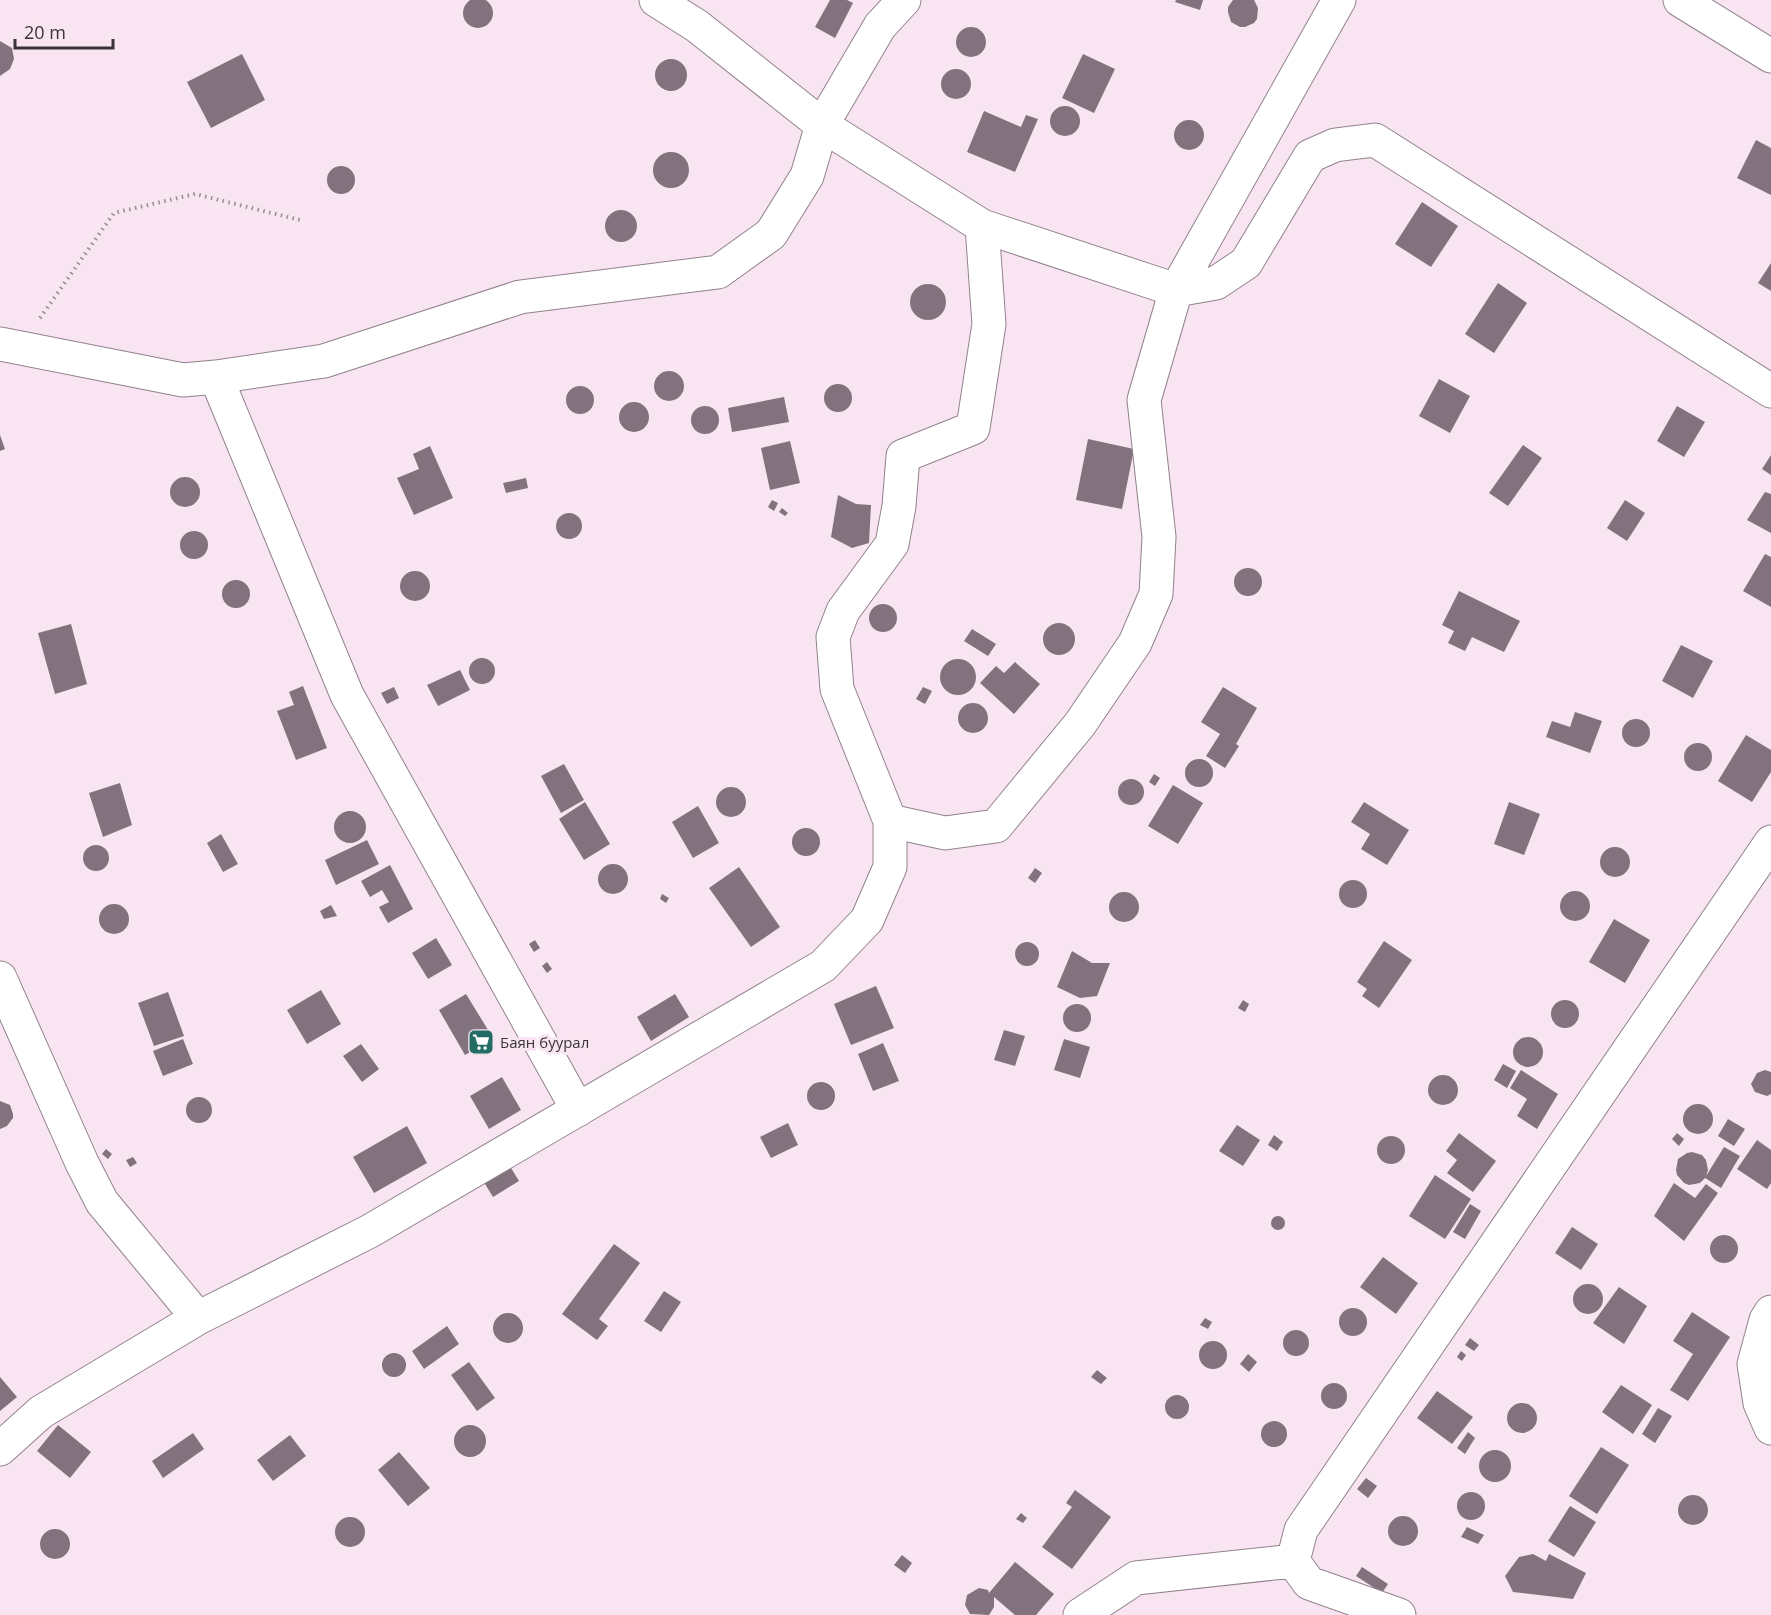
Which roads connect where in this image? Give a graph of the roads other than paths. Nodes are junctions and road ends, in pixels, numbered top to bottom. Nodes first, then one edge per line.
1 (656, 0) edge
2 (904, 0) edge
3 (1339, 0) edge
4 (1680, 0) edge
5 (1771, 56) edge
6 (822, 124) junction
7 (982, 225) junction
8 (1176, 290) junction
9 (9, 346) edge
10 (216, 377) junction
11 (1771, 391) edge
12 (890, 821) junction
13 (1771, 842) edge
14 (0, 978) edge
15 (578, 1110) junction
16 (1771, 1312) edge
17 (198, 1318) junction
18 (1771, 1428) edge
19 (0, 1449) edge
20 (1293, 1561) junction
21 (1080, 1615) edge
22 (1399, 1615) edge

1 - 6 street
2 - 6 street
3 - 8 street
4 - 5 street
6 - 7 street
6 - 10 street
7 - 8 street
7 - 12 street
8 - 11 street
8 - 12 street
9 - 10 street
10 - 15 street
12 - 15 street
13 - 20 street
14 - 17 street
15 - 17 street
16 - 18 street
17 - 19 street
20 - 21 street
20 - 22 street

